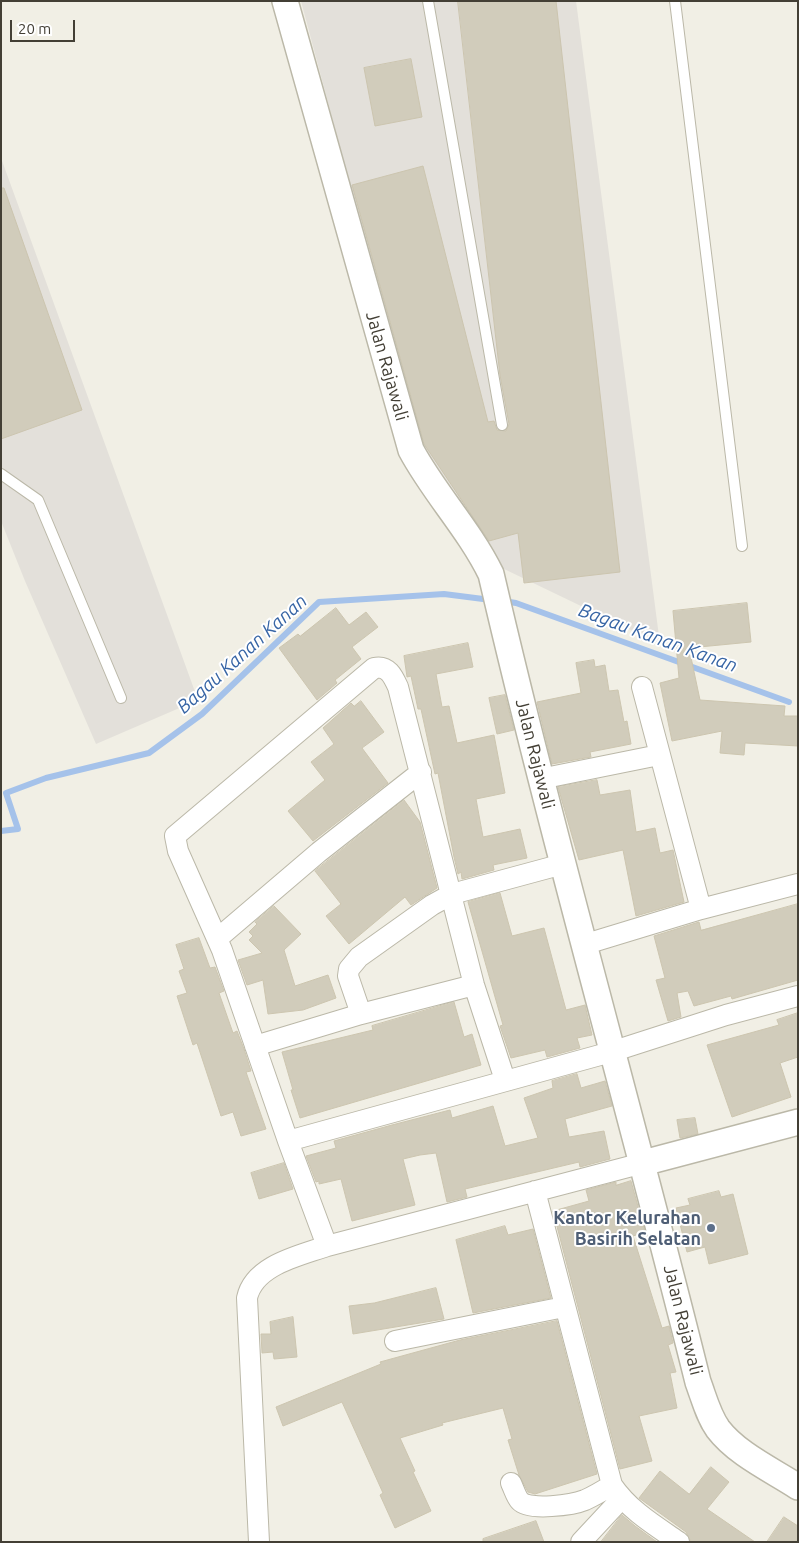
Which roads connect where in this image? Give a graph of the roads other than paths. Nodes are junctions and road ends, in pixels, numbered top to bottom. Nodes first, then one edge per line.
1 (285, 1) edge
2 (428, 1) edge
3 (675, 1) edge
4 (502, 425) dead end
5 (1, 474) edge
6 (742, 546) dead end
7 (642, 687) dead end
8 (120, 698) dead end
9 (659, 755) junction
10 (421, 772) junction
11 (540, 779) junction
12 (563, 864) junction
13 (798, 884) edge
14 (452, 894) junction
15 (701, 909) junction
16 (218, 939) junction
17 (586, 944) junction
18 (474, 985) junction
19 (798, 996) edge
20 (361, 1014) junction
21 (255, 1046) junction
22 (612, 1052) junction
23 (505, 1080) junction
24 (798, 1122) edge
25 (288, 1142) junction
26 (643, 1163) junction
27 (535, 1191) junction
28 (327, 1246) junction
29 (564, 1307) junction
30 (395, 1341) dead end
31 (511, 1483) dead end
32 (798, 1487) edge
33 (617, 1491) junction
34 (258, 1542) edge
35 (581, 1542) edge
36 (679, 1542) edge

1 - 11 street, Jalan Rajawali
2 - 4 lane
3 - 6 lane
5 - 8 lane
7 - 9 street
9 - 11 street
9 - 15 street
10 - 14 street
10 - 16 street
10 - 16 street
11 - 12 street, Jalan Rajawali
12 - 14 street
12 - 17 street, Jalan Rajawali
13 - 15 street
14 - 18 street
14 - 20 street
15 - 17 street
16 - 21 street
17 - 22 street, Jalan Rajawali
18 - 20 street
18 - 23 street
19 - 22 street
20 - 21 street
21 - 25 street
22 - 23 street
22 - 26 street, Jalan Rajawali
23 - 25 street
24 - 26 street
25 - 28 street
26 - 27 street
26 - 32 street, Jalan Rajawali
27 - 28 street
27 - 29 street
28 - 34 street
29 - 30 street
29 - 33 street
31 - 33 street
33 - 35 street
33 - 36 street

